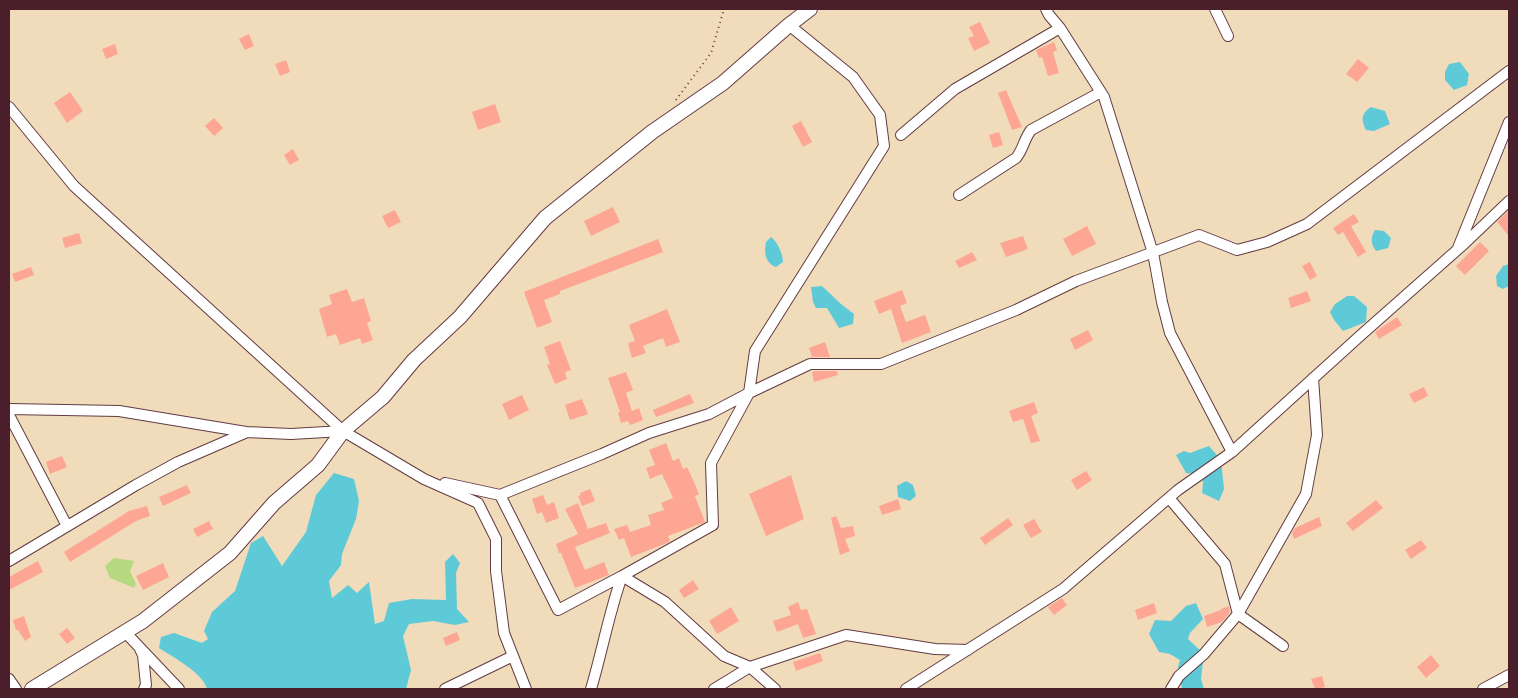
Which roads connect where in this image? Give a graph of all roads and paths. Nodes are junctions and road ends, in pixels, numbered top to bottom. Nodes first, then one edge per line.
1 (724, 9) edge
2 (810, 9) edge
3 (1047, 9) edge
4 (1215, 9) edge
5 (789, 25) junction
6 (1060, 28) junction
7 (1228, 36) dead end
8 (1509, 71) edge
9 (1101, 92) junction
10 (675, 100) dead end
11 (9, 107) edge
12 (1509, 122) edge
13 (901, 135) dead end
14 (959, 195) dead end
15 (1509, 202) edge
16 (1457, 250) junction
17 (1153, 253) junction
18 (1313, 378) junction
19 (749, 393) junction
20 (9, 410) edge
21 (9, 415) edge
22 (342, 431) junction
23 (246, 432) junction
24 (1232, 452) junction
25 (424, 479) junction
26 (500, 495) junction
27 (1169, 498) junction
28 (67, 526) junction
29 (9, 561) edge
30 (622, 576) junction
31 (1238, 614) junction
32 (125, 632) junction
33 (139, 646) junction
34 (1284, 646) dead end
35 (968, 650) junction
36 (513, 656) junction
37 (750, 666) junction
38 (1509, 675) edge
39 (9, 678) edge
40 (16, 689) edge
41 (32, 689) edge
42 (144, 689) edge
43 (179, 689) edge
44 (445, 689) edge
45 (526, 689) edge
46 (591, 689) edge
47 (714, 689) edge
48 (774, 689) edge
49 (906, 689) edge
50 (1172, 689) edge
51 (1483, 689) edge

1 - 10 path
2 - 5 street
3 - 6 street
4 - 7 street
5 - 19 street
5 - 22 street
6 - 9 street
6 - 13 street
8 - 17 street
9 - 14 street
9 - 17 street
11 - 22 street
12 - 16 street
15 - 16 street
16 - 18 street
17 - 19 street
17 - 24 street
18 - 24 street
18 - 31 street
19 - 26 street
19 - 30 street
20 - 23 street
21 - 28 street
22 - 23 street
22 - 25 street
22 - 32 street
23 - 28 street
24 - 27 street
25 - 26 street
25 - 36 street
26 - 30 street
27 - 31 street
27 - 35 street
28 - 29 street
30 - 37 street
30 - 46 street
31 - 34 street
31 - 50 street
32 - 33 street
32 - 41 street
33 - 42 street
33 - 43 street
35 - 37 street
35 - 49 street
36 - 44 street
36 - 45 street
37 - 47 street
37 - 48 street
38 - 51 street
39 - 40 street

